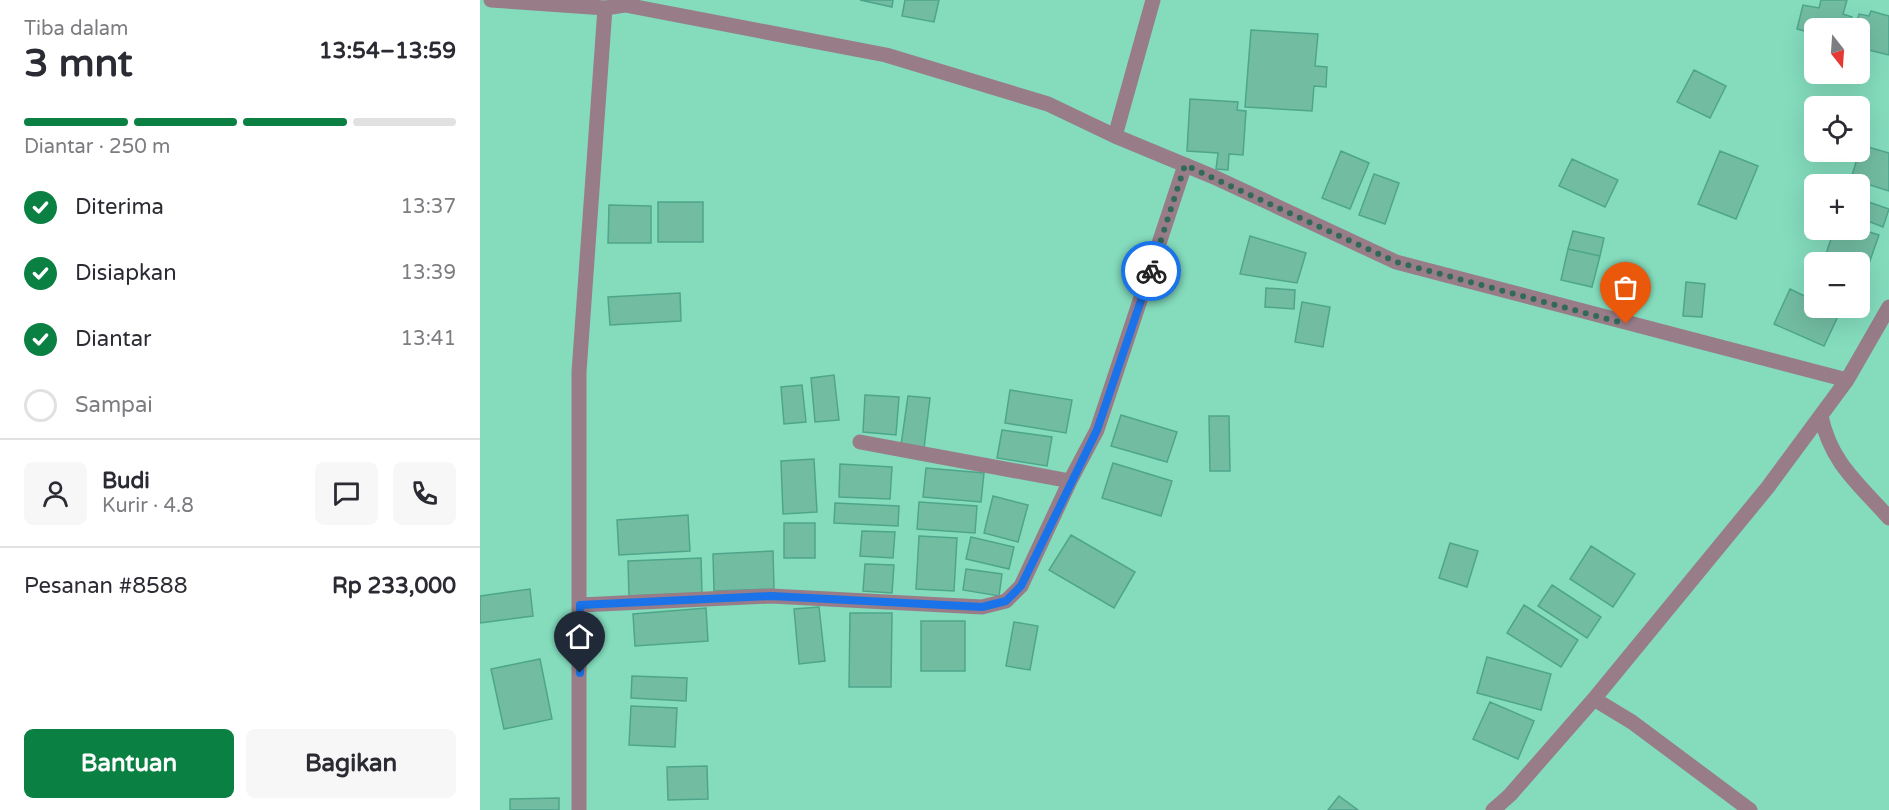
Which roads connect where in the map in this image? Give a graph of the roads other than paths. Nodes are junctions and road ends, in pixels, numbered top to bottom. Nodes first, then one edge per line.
1 (491, 0) edge
2 (1153, 0) edge
3 (605, 8) junction
4 (1115, 136) junction
5 (1185, 165) junction
6 (1889, 307) edge
7 (1847, 381) junction
8 (1821, 416) junction
9 (860, 442) dead end
10 (1070, 481) junction
11 (1889, 518) edge
12 (580, 605) junction
13 (1594, 699) junction
14 (579, 810) edge
15 (1493, 810) edge
16 (1750, 810) edge

1 - 3 street
2 - 4 street
3 - 4 street
3 - 12 street
4 - 5 street
5 - 7 street
5 - 10 street
6 - 7 street
7 - 8 street
8 - 11 street
8 - 13 street
9 - 10 street
10 - 12 street
12 - 14 street
13 - 15 street
13 - 16 street

